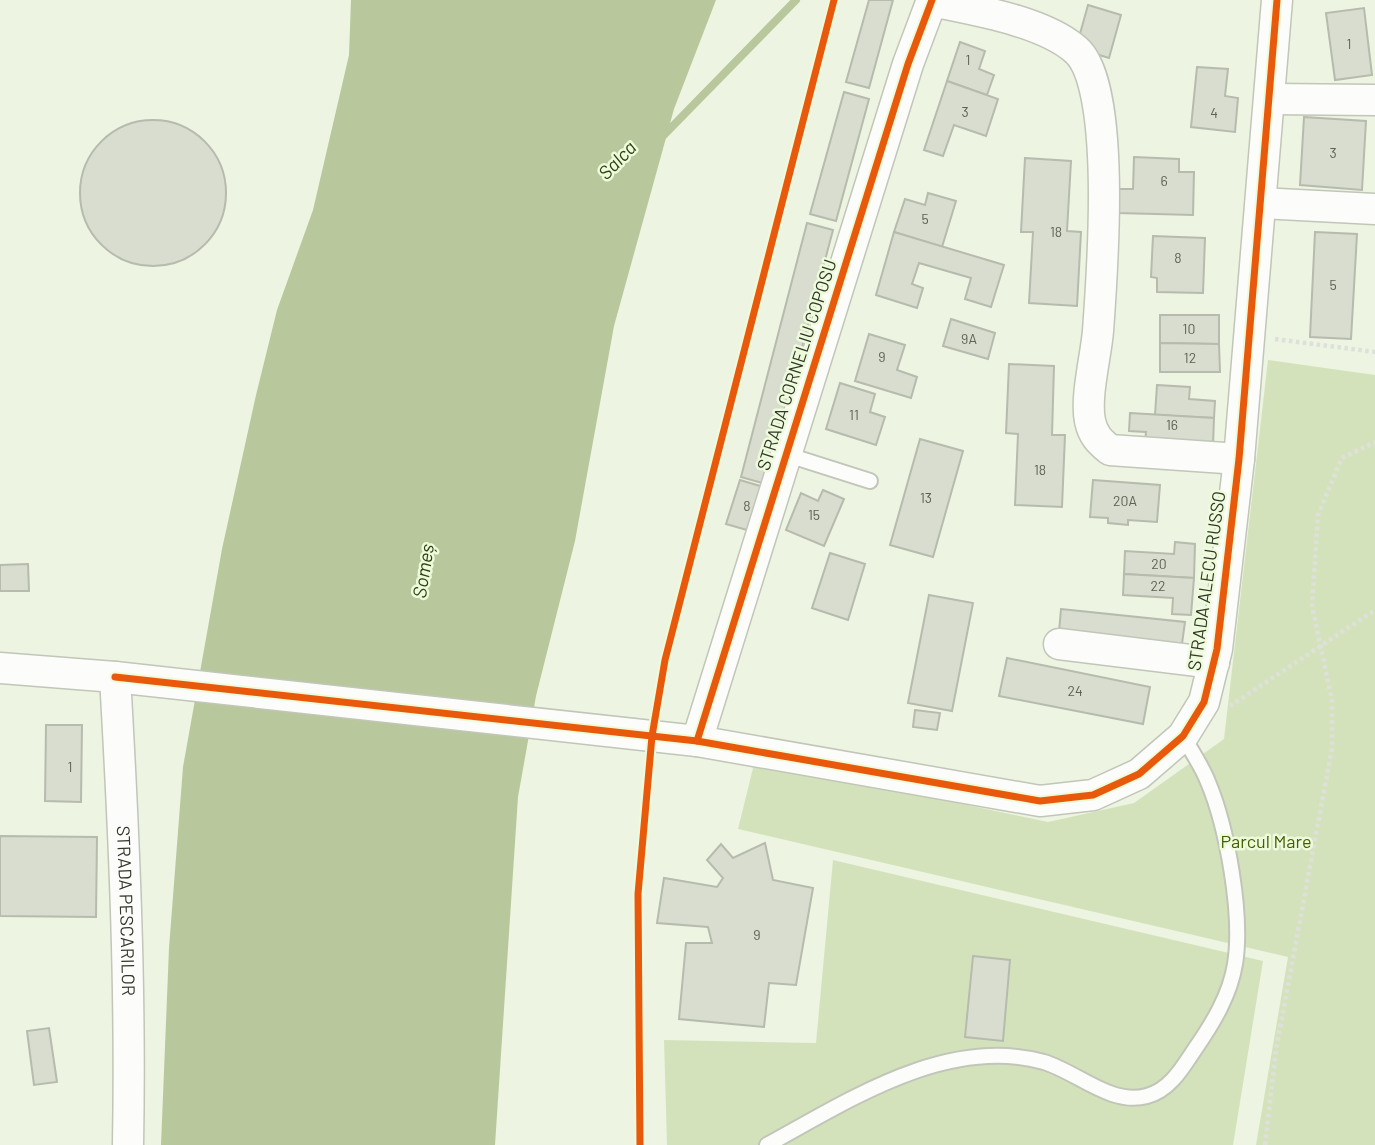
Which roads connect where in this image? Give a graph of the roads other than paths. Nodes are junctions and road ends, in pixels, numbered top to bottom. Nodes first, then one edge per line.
1 (932, 0) edge
2 (1277, 0) edge
3 (1270, 99) junction
4 (1375, 100) edge
5 (1262, 203) junction
6 (1375, 209) edge
7 (785, 454) junction
8 (1239, 459) junction
9 (870, 481) dead end
10 (1059, 644) dead end
11 (1214, 663) junction
12 (0, 668) edge
13 (129, 679) junction
14 (1186, 730) junction
15 (697, 741) junction
16 (128, 1145) edge
17 (767, 1145) edge

1 - 7 street, STRADA CORNELIU COPOSU
1 - 8 street
2 - 3 street, STRADA ALECU RUSSO
3 - 4 street
3 - 5 street, STRADA ALECU RUSSO
5 - 6 street
5 - 8 street, STRADA ALECU RUSSO
7 - 9 lane
7 - 15 street, STRADA CORNELIU COPOSU
8 - 11 street, STRADA ALECU RUSSO
10 - 11 street
11 - 14 street, STRADA ALECU RUSSO
12 - 13 street, STRADA ALECU RUSSO
13 - 15 street, STRADA ALECU RUSSO
13 - 16 street, STRADA PESCARILOR
14 - 15 street, STRADA ALECU RUSSO
14 - 17 lane

